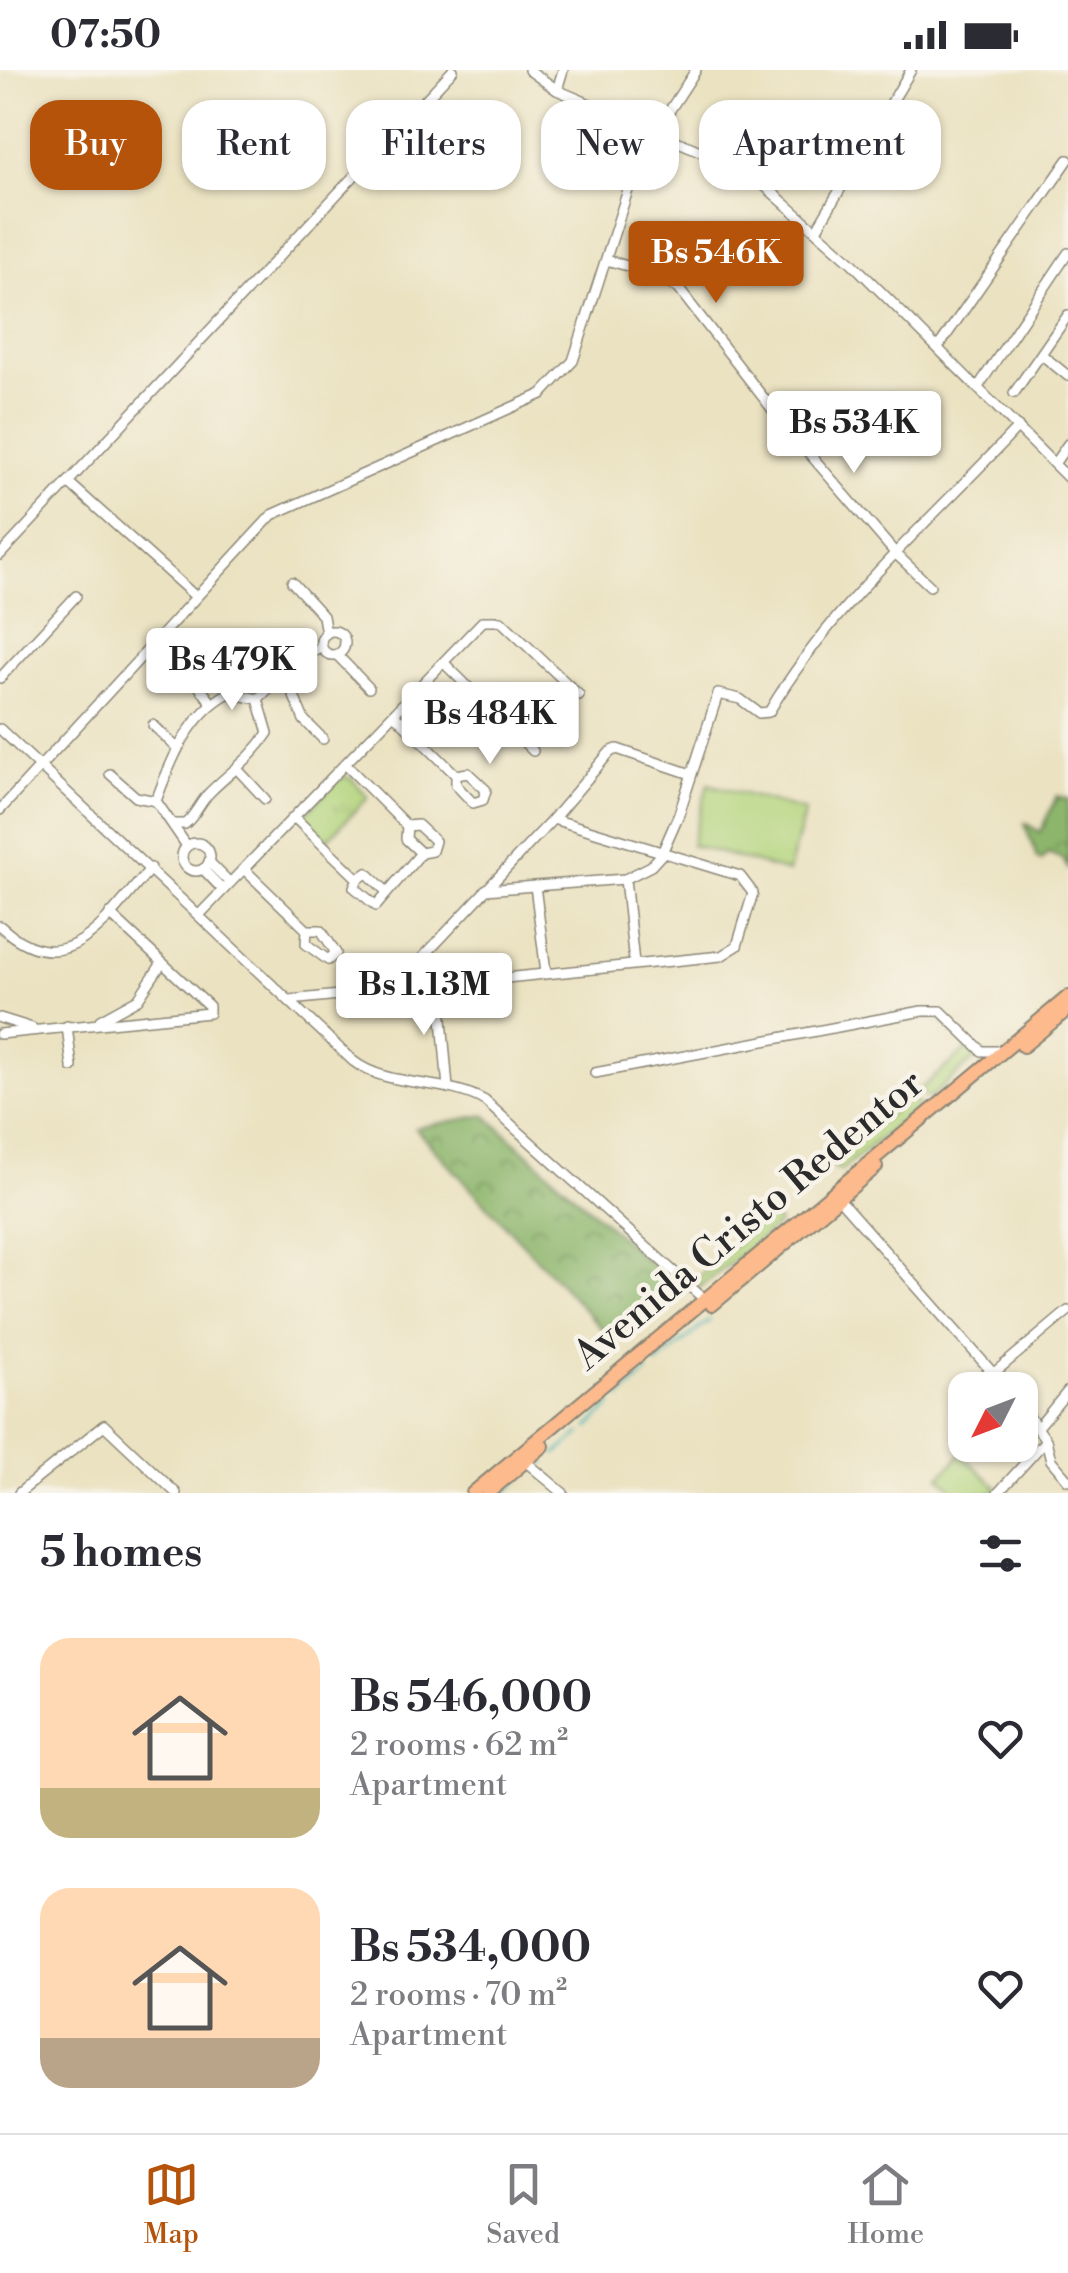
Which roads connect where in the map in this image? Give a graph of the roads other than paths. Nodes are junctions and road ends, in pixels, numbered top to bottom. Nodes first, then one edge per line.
1 (453, 70) edge
2 (529, 70) edge
3 (563, 70) edge
4 (696, 70) edge
5 (911, 70) edge
6 (557, 90) junction
7 (583, 100) edge
8 (674, 100) edge
9 (679, 140) edge
10 (1068, 160) edge
11 (626, 190) edge
12 (816, 230) junction
13 (1068, 252) edge
14 (606, 260) junction
15 (1068, 315) edge
16 (938, 346) junction
17 (1042, 356) junction
18 (1068, 376) edge
19 (978, 387) junction
20 (1014, 394) dead end
21 (1018, 427) junction
22 (1068, 444) edge
23 (1054, 464) junction
24 (1068, 478) edge
25 (68, 482) junction
26 (896, 554) junction
27 (0, 555) edge
28 (292, 582) dead end
29 (930, 586) dead end
30 (76, 596) dead end
31 (196, 597) junction
32 (239, 634) dead end
33 (326, 634) junction
34 (322, 647) junction
35 (338, 654) junction
36 (444, 663) junction
37 (281, 675) junction
38 (0, 678) edge
39 (195, 681) dead end
40 (369, 688) dead end
41 (579, 695) dead end
42 (258, 700) junction
43 (211, 702) junction
44 (394, 714) junction
45 (153, 725) dead end
46 (0, 730) edge
47 (324, 739) dead end
48 (178, 748) junction
49 (533, 751) dead end
50 (345, 764) junction
51 (40, 766) junction
52 (239, 771) junction
53 (110, 774) dead end
54 (691, 774) junction
55 (456, 775) dead end
56 (13, 796) junction
57 (0, 797) edge
58 (265, 799) dead end
59 (156, 801) junction
60 (0, 810) edge
61 (294, 817) junction
62 (553, 820) junction
63 (180, 824) junction
64 (407, 826) junction
65 (191, 844) junction
66 (421, 853) junction
67 (661, 855) junction
68 (206, 866) junction
69 (151, 868) junction
70 (244, 869) junction
71 (625, 878) junction
72 (358, 879) junction
73 (226, 886) junction
74 (536, 886) junction
75 (485, 890) junction
76 (386, 891) junction
77 (201, 913) junction
78 (110, 914) junction
79 (0, 926) edge
80 (306, 930) dead end
81 (162, 962) junction
82 (634, 962) junction
83 (546, 972) junction
84 (440, 985) junction
85 (394, 988) junction
86 (1068, 997) edge
87 (290, 1000) junction
88 (1068, 1009) edge
89 (0, 1018) edge
90 (95, 1022) junction
91 (67, 1026) junction
92 (40, 1029) junction
93 (0, 1034) edge
94 (1006, 1049) junction
95 (982, 1051) junction
96 (72, 1067) dead end
97 (595, 1073) dead end
98 (972, 1077) junction
99 (448, 1088) junction
100 (838, 1200) junction
101 (705, 1300) junction
102 (1068, 1311) edge
103 (993, 1372) edge
104 (995, 1372) edge
105 (1068, 1392) edge
106 (1039, 1426) joint
107 (1046, 1440) junction
108 (525, 1461) junction
109 (1068, 1480) edge
110 (19, 1493) edge
111 (176, 1493) edge
112 (473, 1493) edge
113 (488, 1493) edge
114 (563, 1493) edge
115 (998, 1493) edge

1 - 25 street
2 - 6 street
3 - 6 street
4 - 8 street
5 - 12 street
6 - 7 street
9 - 12 street
10 - 16 street
11 - 14 street
12 - 16 street
13 - 19 street
14 - 26 street
14 - 31 street
15 - 17 street
16 - 19 street
17 - 18 street
17 - 20 street
19 - 21 street
21 - 23 street
21 - 26 street
22 - 23 street
23 - 24 street
25 - 27 street
25 - 31 street
26 - 29 street
26 - 54 street
28 - 33 street
30 - 38 street
31 - 51 street
32 - 37 street
33 - 34 street
33 - 35 street
34 - 35 street
34 - 37 street
35 - 40 street
36 - 41 street
36 - 44 street
36 - 49 street
37 - 42 street
37 - 47 street
39 - 43 street
42 - 43 street
42 - 52 street
43 - 48 street
44 - 50 street
44 - 55 street
45 - 48 street
46 - 51 street
48 - 59 street
50 - 61 street
50 - 64 street
51 - 56 street
51 - 69 street
52 - 58 street
52 - 63 street
53 - 59 street
54 - 62 street
54 - 67 street
56 - 57 street
56 - 60 street
59 - 63 street
61 - 70 street
61 - 72 street
62 - 67 street
62 - 75 street
63 - 65 street
64 - 66 street
64 - 66 street
65 - 68 street
65 - 68 street
66 - 76 street
67 - 71 street
67 - 82 street
68 - 73 street
69 - 77 street
69 - 78 street
70 - 73 street
70 - 80 street
71 - 74 street
71 - 82 street
72 - 76 street
72 - 76 street
73 - 77 street
74 - 75 street
74 - 83 street
75 - 85 street
77 - 87 street
78 - 79 street
78 - 81 street
81 - 90 street
81 - 90 street
82 - 83 street
83 - 84 street
84 - 85 street
84 - 99 street
85 - 87 street
86 - 94 highway, Avenida Cristo Redentor
87 - 99 street
88 - 100 highway, Avenida Cristo Redentor
89 - 92 street
90 - 91 street
91 - 92 street
91 - 96 street
92 - 93 street
94 - 95 street
94 - 98 highway, Avenida Cristo Redentor
95 - 97 street
95 - 98 street
98 - 101 highway, Avenida Cristo Redentor
99 - 101 street
100 - 103 street
100 - 108 highway, Avenida Cristo Redentor
101 - 112 highway, Avenida Cristo Redentor
102 - 104 street
105 - 106 street
106 - 107 street
107 - 109 street
107 - 115 street
108 - 113 highway, Avenida Cristo Redentor
108 - 114 street
110 - 111 street

